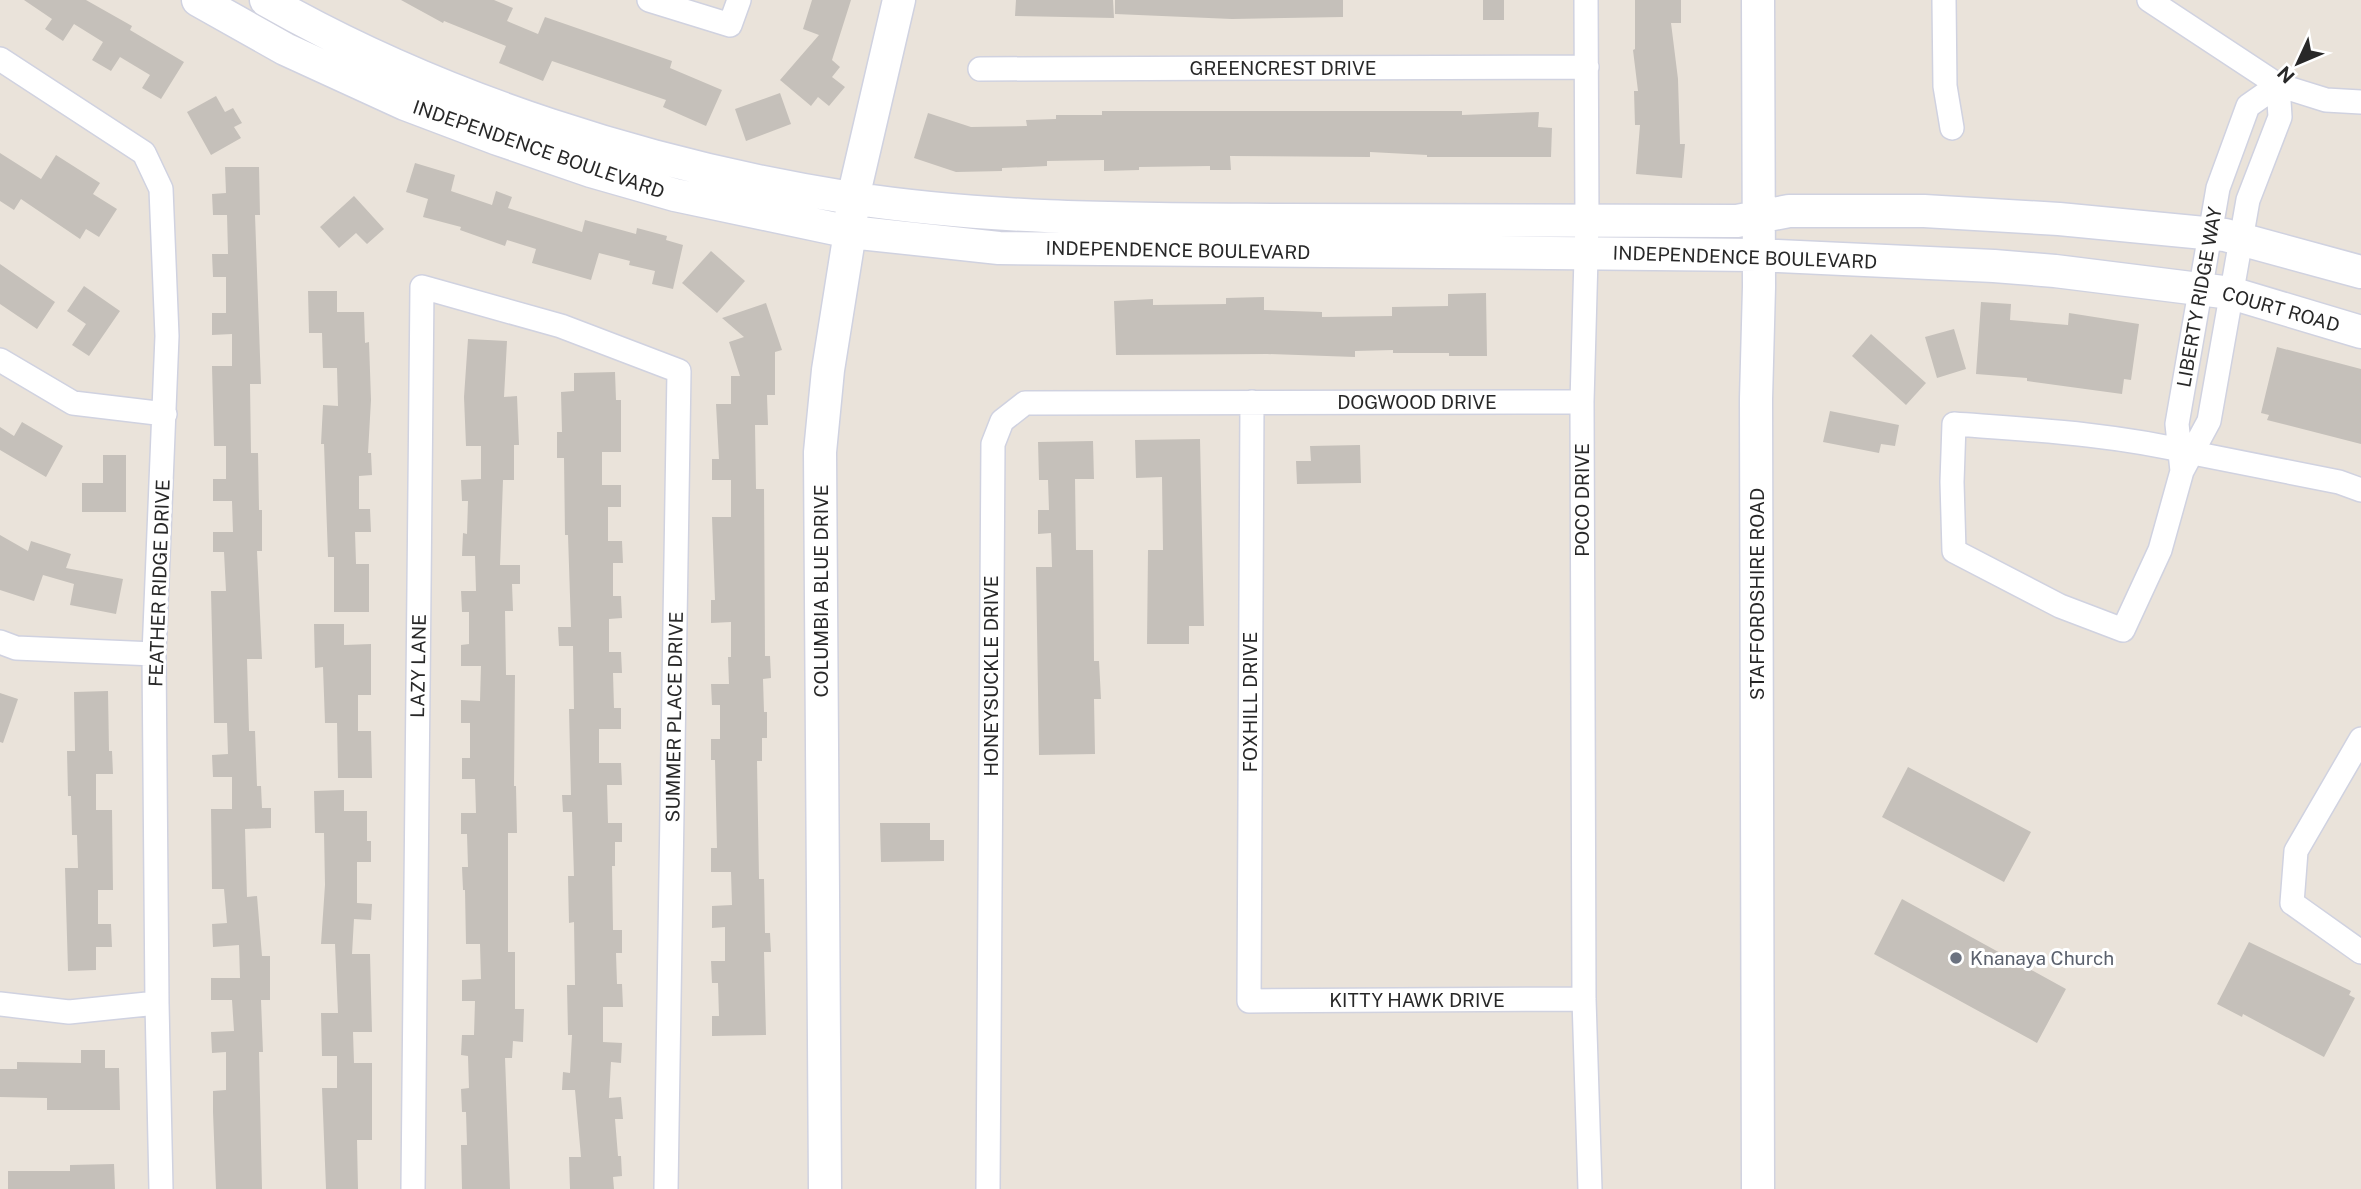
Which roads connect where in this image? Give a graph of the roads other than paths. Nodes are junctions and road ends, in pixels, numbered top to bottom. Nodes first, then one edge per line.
1 (198, 0) edge
2 (265, 0) edge
3 (649, 0) edge
4 (739, 0) edge
5 (899, 0) edge
6 (1586, 0) edge
7 (1758, 0) edge
8 (1944, 0) edge
9 (2149, 0) edge
10 (0, 59) edge
11 (1587, 66) junction
12 (979, 69) dead end
13 (2278, 85) junction
14 (2361, 102) edge
15 (505, 108) junction
16 (1952, 128) dead end
17 (495, 138) junction
18 (852, 198) junction
19 (1758, 216) junction
20 (1225, 220) junction
21 (1587, 221) junction
22 (850, 232) junction
23 (2226, 236) junction
24 (1224, 251) junction
25 (1586, 253) junction
26 (1758, 254) junction
27 (2361, 272) edge
28 (2200, 288) junction
29 (2231, 293) junction
30 (561, 326) joint
31 (2361, 332) edge
32 (0, 360) edge
33 (1252, 402) junction
34 (1582, 402) junction
35 (165, 414) junction
36 (2185, 458) junction
37 (2361, 490) edge
38 (0, 642) edge
39 (155, 654) junction
40 (2361, 739) edge
41 (2361, 952) edge
42 (1584, 999) junction
43 (1249, 1001) joint
44 (157, 1003) junction
45 (0, 1004) edge
46 (161, 1189) edge
47 (413, 1189) edge
48 (666, 1189) edge
49 (825, 1189) edge
50 (988, 1189) edge
51 (1590, 1189) edge
52 (1758, 1189) edge

1 - 17 main road, INDEPENDENCE BOULEVARD
2 - 15 main road, INDEPENDENCE BOULEVARD
3 - 4 street
5 - 18 main road, COLUMBIA BLUE DRIVE
6 - 11 street, POCO DRIVE
7 - 19 main road, STAFFORDSHIRE ROAD
8 - 16 street
9 - 13 street
10 - 35 street, FEATHER RIDGE DRIVE
11 - 12 street, GREENCREST DRIVE
11 - 21 street, POCO DRIVE
13 - 14 street
13 - 23 street, LIBERTY RIDGE WAY
13 - 23 street, LIBERTY RIDGE WAY
15 - 17 main road
15 - 18 main road, INDEPENDENCE BOULEVARD
17 - 22 main road, INDEPENDENCE BOULEVARD
18 - 20 main road, INDEPENDENCE BOULEVARD
18 - 22 main road, COLUMBIA BLUE DRIVE
19 - 21 main road, INDEPENDENCE BOULEVARD
19 - 23 main road, INDEPENDENCE BOULEVARD
19 - 26 main road, STAFFORDSHIRE ROAD
20 - 21 main road, INDEPENDENCE BOULEVARD
20 - 24 main road
21 - 25 street, POCO DRIVE
22 - 24 main road, INDEPENDENCE BOULEVARD
22 - 49 main road, COLUMBIA BLUE DRIVE
23 - 27 main road
23 - 28 street, LIBERTY RIDGE WAY
23 - 29 street, LIBERTY RIDGE WAY
24 - 25 main road, INDEPENDENCE BOULEVARD
25 - 26 main road, INDEPENDENCE BOULEVARD
25 - 34 street, POCO DRIVE
26 - 28 main road, INDEPENDENCE BOULEVARD
26 - 52 main road, STAFFORDSHIRE ROAD
28 - 29 main road, COURT ROAD
28 - 36 street, LIBERTY RIDGE WAY
29 - 31 main road, COURT ROAD
29 - 36 street, LIBERTY RIDGE WAY
30 - 47 street, LAZY LANE
30 - 48 street, SUMMER PLACE DRIVE
32 - 35 street
33 - 34 street, DOGWOOD DRIVE
33 - 43 street, FOXHILL DRIVE
33 - 50 street, HONEYSUCKLE DRIVE
34 - 42 street, POCO DRIVE
35 - 39 street, FEATHER RIDGE DRIVE
36 - 36 street
36 - 37 street
38 - 39 street
39 - 44 street, FEATHER RIDGE DRIVE
40 - 41 street
42 - 43 street, KITTY HAWK DRIVE
42 - 51 street, POCO DRIVE
44 - 45 street
44 - 46 street, FEATHER RIDGE DRIVE

